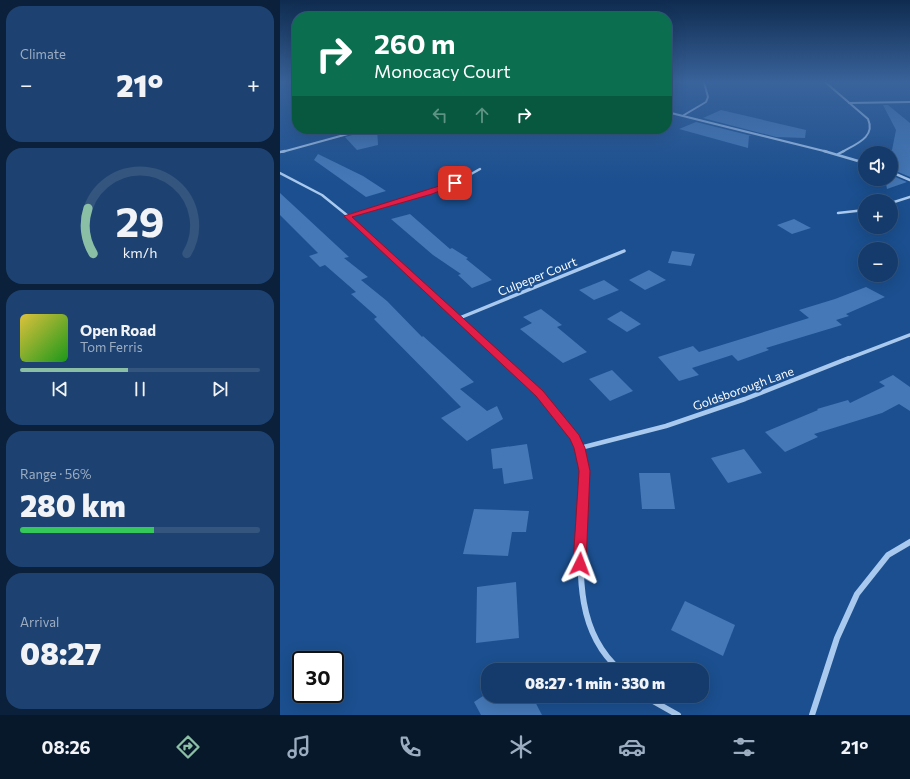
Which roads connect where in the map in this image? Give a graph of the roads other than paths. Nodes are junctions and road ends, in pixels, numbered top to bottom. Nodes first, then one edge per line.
1 (863, 115) edge
2 (684, 116) edge
3 (347, 134) edge
4 (280, 152) edge
5 (838, 154) junction
6 (858, 161) edge
7 (480, 169) dead end
8 (280, 173) edge
9 (898, 175) edge
10 (910, 180) edge
11 (910, 197) edge
12 (898, 201) edge
13 (858, 211) edge
14 (838, 213) dead end
15 (348, 216) junction
16 (624, 251) dead end
17 (457, 319) junction
18 (910, 335) edge
19 (580, 448) junction
20 (910, 542) edge
21 (612, 663) edge
22 (657, 703) edge
23 (678, 715) edge
24 (812, 715) edge

1 - 5 street
2 - 5 street
3 - 4 street
5 - 6 street
7 - 15 street
8 - 15 street
9 - 10 street
11 - 12 street
13 - 14 street
15 - 17 street
16 - 17 street, Culpeper Court
17 - 19 street
18 - 19 street, Goldsborough Lane
19 - 21 street
20 - 24 street
22 - 23 street

